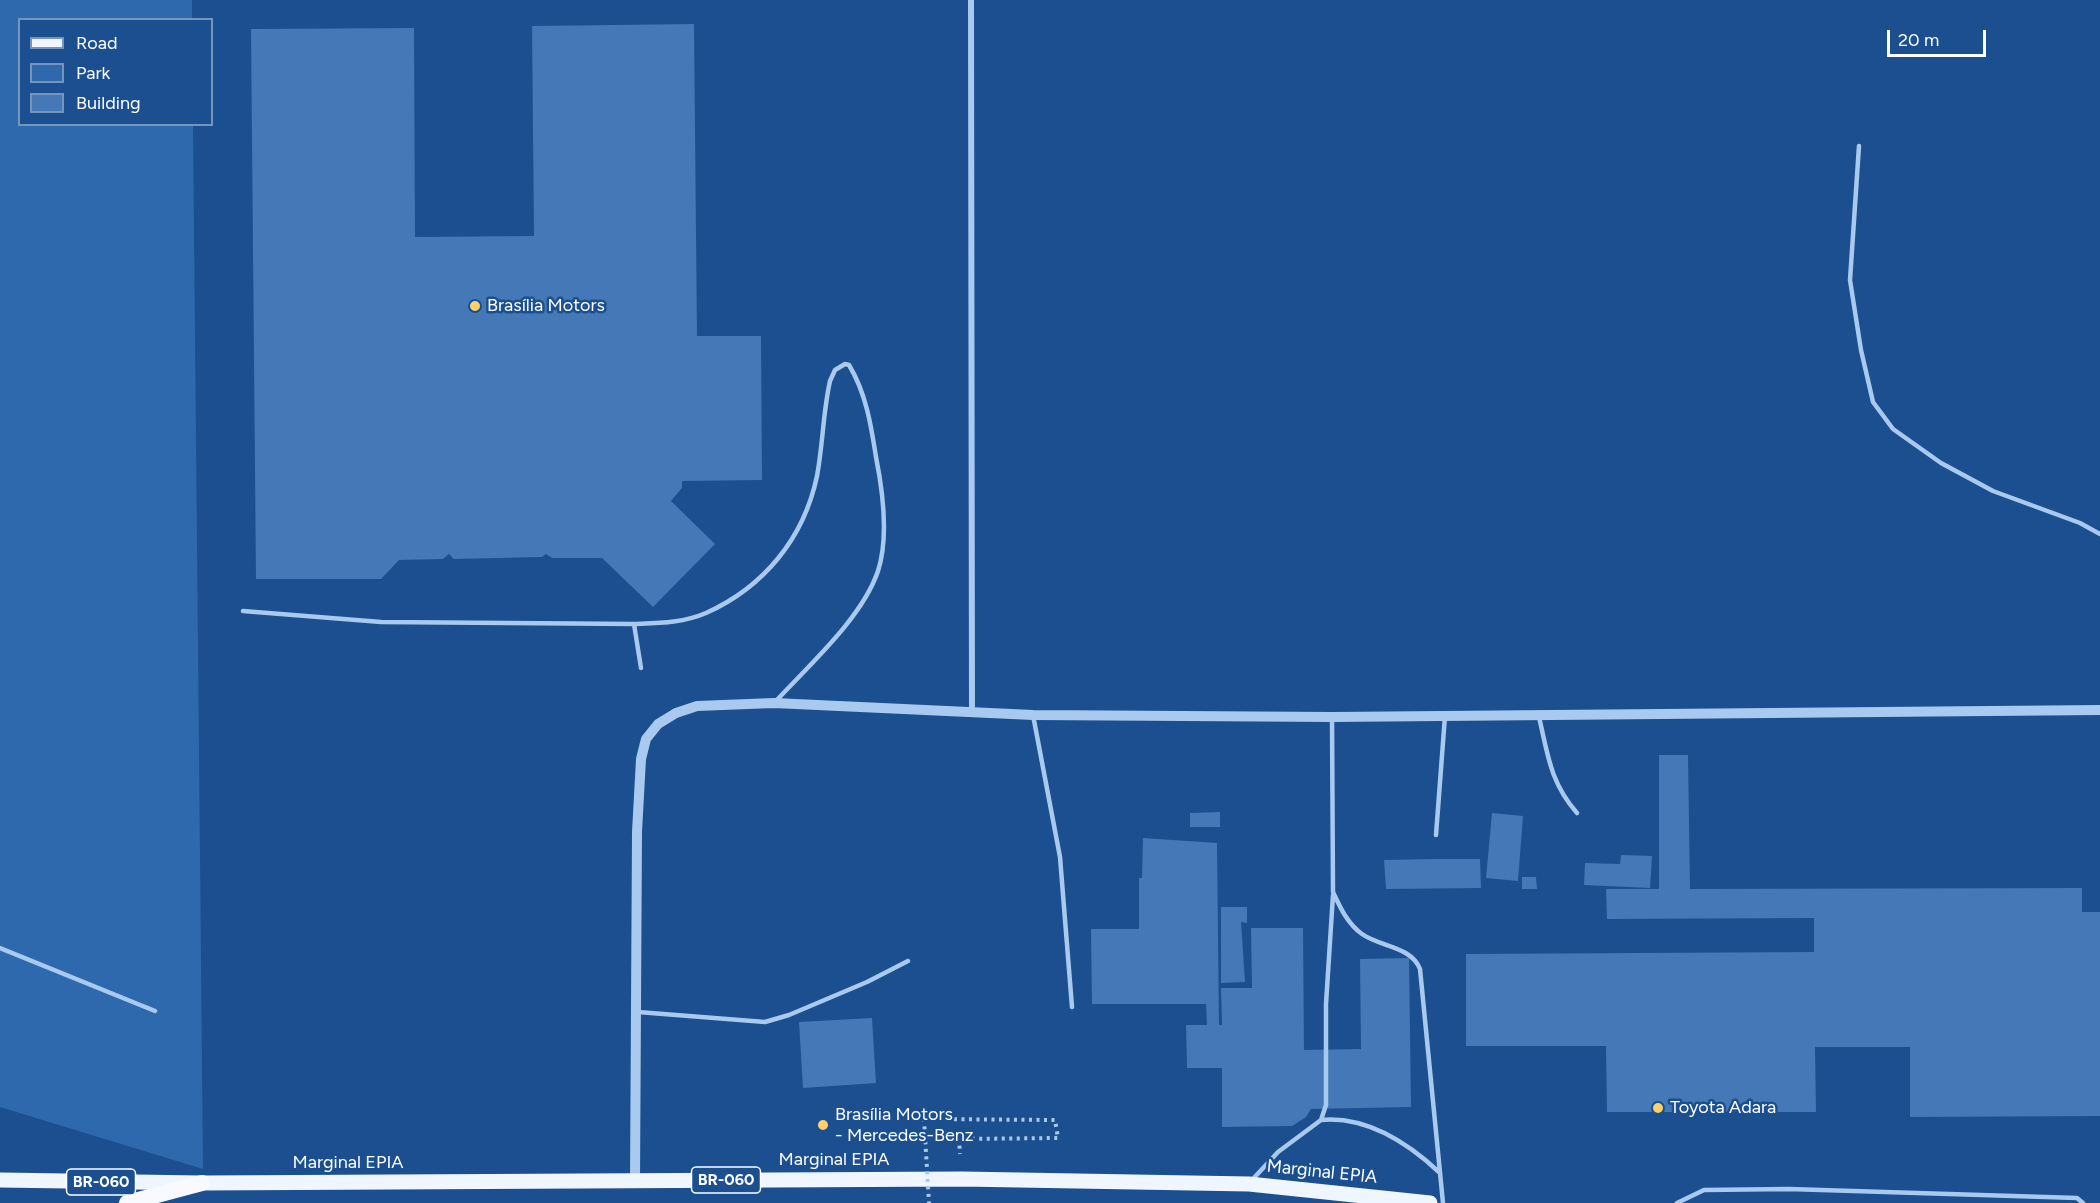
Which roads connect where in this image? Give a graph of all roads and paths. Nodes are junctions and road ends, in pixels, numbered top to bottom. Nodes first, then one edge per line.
1 (971, 0) edge
2 (1859, 146) dead end
3 (2100, 534) edge
4 (243, 611) dead end
5 (634, 624) junction
6 (640, 668) dead end
7 (774, 703) junction
8 (2100, 710) edge
9 (972, 713) junction
10 (1033, 715) junction
11 (1538, 715) junction
12 (1445, 716) junction
13 (1332, 717) junction
14 (1576, 813) dead end
15 (1436, 835) dead end
16 (1333, 892) junction
17 (0, 948) edge
18 (908, 961) dead end
19 (1072, 1007) dead end
20 (155, 1011) dead end
21 (635, 1011) junction
22 (1321, 1120) junction
23 (1440, 1173) junction
24 (962, 1179) junction
25 (0, 1180) edge
26 (635, 1180) junction
27 (202, 1183) junction
28 (1249, 1184) junction
29 (127, 1203) edge
30 (929, 1203) edge
31 (1430, 1203) edge
32 (1443, 1203) edge
33 (1677, 1203) edge
34 (2083, 1203) edge

1 - 9 street
2 - 3 lane
4 - 5 lane
5 - 6 lane
5 - 7 lane
7 - 9 street
7 - 21 street
8 - 11 street
9 - 10 street
10 - 13 street
10 - 19 lane
11 - 12 street
11 - 14 lane
12 - 13 street
12 - 15 lane
13 - 16 lane
16 - 22 lane
16 - 23 lane
17 - 20 lane
18 - 21 lane
21 - 26 street
22 - 23 lane
22 - 28 lane
23 - 32 lane
24 - 26 main road, Marginal EPIA / BR-060
24 - 28 main road, Marginal EPIA / BR-060
24 - 30 path, bridge
25 - 27 main road, BR-060
26 - 27 main road, Marginal EPIA / BR-060
27 - 29 highway
28 - 31 main road, Marginal EPIA / BR-060
33 - 34 lane

